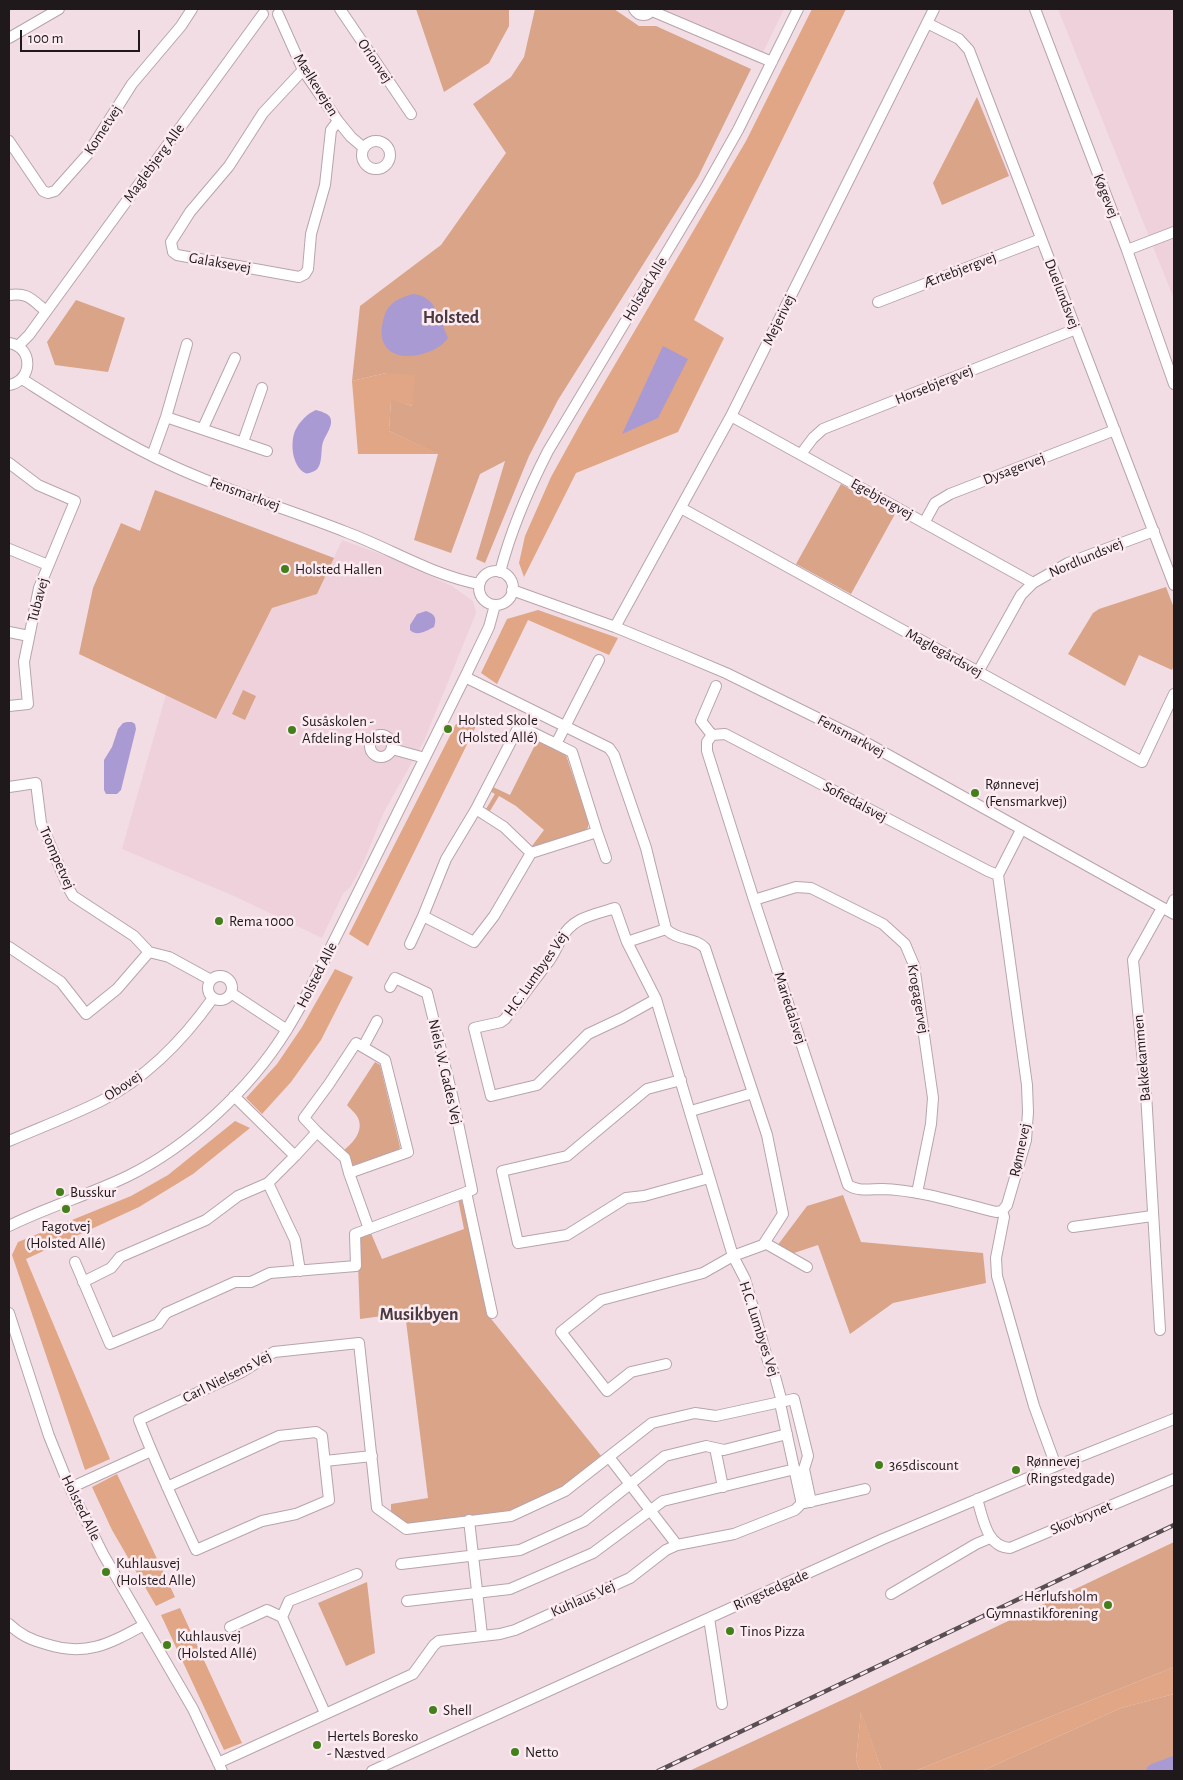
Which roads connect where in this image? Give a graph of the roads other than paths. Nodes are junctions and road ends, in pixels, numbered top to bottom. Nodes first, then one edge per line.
1 (59, 9) edge
2 (192, 9) edge
3 (340, 9) edge
4 (634, 9) edge
5 (798, 9) edge
6 (934, 9) edge
7 (1035, 9) edge
8 (652, 10) edge
9 (261, 12) edge
10 (279, 12) edge
11 (927, 23) junction
12 (9, 38) edge
13 (772, 62) junction
14 (303, 70) junction
15 (411, 114) dead end
16 (338, 121) junction
17 (9, 141) edge
18 (364, 148) dead end
19 (1174, 232) edge
20 (1041, 239) junction
21 (1126, 250) junction
22 (9, 295) edge
23 (878, 302) dead end
24 (46, 311) junction
25 (1076, 329) junction
26 (187, 344) dead end
27 (13, 345) edge
28 (235, 358) dead end
29 (22, 379) junction
30 (1174, 384) edge
31 (9, 385) edge
32 (262, 388) dead end
33 (731, 416) junction
34 (166, 417) junction
35 (203, 428) junction
36 (1115, 430) junction
37 (243, 442) junction
38 (267, 451) dead end
39 (801, 454) junction
40 (152, 456) junction
41 (9, 463) edge
42 (681, 508) junction
43 (924, 523) junction
44 (1154, 531) junction
45 (9, 549) edge
46 (48, 565) junction
47 (500, 572) junction
48 (1033, 583) junction
49 (479, 584) junction
50 (1174, 584) edge
51 (512, 590) junction
52 (495, 605) junction
53 (614, 627) junction
54 (9, 632) edge
55 (29, 636) junction
56 (599, 660) dead end
57 (978, 672) junction
58 (466, 677) junction
59 (716, 686) dead end
60 (1174, 694) edge
61 (9, 706) edge
62 (565, 726) junction
63 (712, 735) junction
64 (556, 744) junction
65 (392, 749) dead end
66 (425, 758) junction
67 (9, 787) edge
68 (476, 809) junction
69 (1021, 830) junction
70 (597, 832) junction
71 (531, 853) junction
72 (606, 858) dead end
73 (998, 875) junction
74 (754, 900) junction
75 (1174, 900) edge
76 (1168, 911) edge
77 (423, 916) junction
78 (666, 929) junction
79 (627, 942) junction
80 (410, 944) dead end
81 (9, 947) edge
82 (149, 952) junction
83 (211, 980) junction
84 (390, 987) dead end
85 (231, 993) junction
86 (213, 998) junction
87 (656, 999) junction
88 (377, 1021) dead end
89 (287, 1030) junction
90 (364, 1047) junction
91 (682, 1080) junction
92 (753, 1093) junction
93 (234, 1096) junction
94 (691, 1111) junction
95 (317, 1132) junction
96 (9, 1141) edge
97 (295, 1156) junction
98 (349, 1173) junction
99 (709, 1178) junction
100 (268, 1183) junction
101 (466, 1192) junction
102 (917, 1193) junction
103 (1002, 1211) junction
104 (1152, 1216) junction
105 (9, 1226) edge
106 (1073, 1227) dead end
107 (369, 1229) junction
108 (765, 1243) junction
109 (733, 1256) junction
110 (75, 1262) dead end
111 (806, 1267) dead end
112 (300, 1271) junction
113 (83, 1282) junction
114 (9, 1313) edge
115 (492, 1313) dead end
116 (1160, 1330) dead end
117 (666, 1364) dead end
118 (781, 1402) junction
119 (1174, 1419) edge
120 (787, 1434) junction
121 (715, 1448) junction
122 (151, 1451) junction
123 (372, 1456) junction
124 (609, 1457) junction
125 (325, 1461) junction
126 (1056, 1466) junction
127 (795, 1469) junction
128 (1174, 1478) edge
129 (630, 1484) junction
130 (167, 1487) junction
131 (722, 1487) junction
132 (70, 1488) junction
133 (865, 1489) dead end
134 (977, 1499) junction
135 (806, 1503) junction
136 (651, 1511) junction
137 (469, 1520) junction
138 (990, 1538) junction
139 (677, 1545) junction
140 (473, 1556) junction
141 (401, 1564) dead end
142 (357, 1574) dead end
143 (477, 1593) junction
144 (891, 1594) dead end
145 (407, 1601) dead end
146 (282, 1618) junction
147 (709, 1618) junction
148 (9, 1624) edge
149 (144, 1625) junction
150 (230, 1627) dead end
151 (482, 1635) junction
152 (722, 1704) dead end
153 (325, 1714) junction
154 (220, 1767) edge
155 (372, 1771) edge

1 - 12 street
2 - 17 street, Kometvej
3 - 15 street, Orionvej
4 - 8 street
5 - 13 street, Holsted Alle
6 - 11 street, Mejerivej
7 - 21 street, Køgevej
8 - 13 street
9 - 10 street
9 - 24 street, Maglebjerg Alle
10 - 14 street, Mælkevejen
11 - 20 street, Duelundsvej
11 - 33 street, Mejerivej
13 - 47 street, Holsted Alle
14 - 16 street, Mælkevejen
14 - 16 street, Galaksevej
16 - 18 street, Mælkevejen
19 - 21 street
20 - 23 street, Ærtebjergvej
20 - 25 street, Duelundsvej
21 - 30 street, Køgevej
22 - 24 street
24 - 27 street, Maglebjerg Alle
25 - 36 street, Duelundsvej
25 - 39 street, Horsebjergvej
26 - 34 street
27 - 29 street
28 - 35 street
29 - 31 street
29 - 40 street, Fensmarkvej
32 - 37 street
33 - 39 street, Egebjergvej
33 - 42 street, Mejerivej
34 - 35 street
34 - 40 street
35 - 37 street
36 - 43 street, Dysagervej
36 - 44 street, Duelundsvej
37 - 38 street
39 - 43 street, Egebjergvej
40 - 49 street, Fensmarkvej
41 - 46 street, Tubavej
42 - 53 street, Mejerivej
42 - 57 street, Maglegårdsvej
43 - 48 street, Egebjergvej
44 - 48 street, Nordlundsvej
44 - 50 street, Duelundsvej
45 - 46 street, Tubavej
46 - 55 street, Tubavej
47 - 49 street
47 - 51 street
48 - 57 street, Nordlundsvej
49 - 52 street
51 - 52 street
51 - 53 street, Fensmarkvej
52 - 58 street, Holsted Alle
53 - 69 street, Fensmarkvej
54 - 55 street, Tubavej
55 - 61 street, Tubavej
56 - 62 street
57 - 60 street, Maglegårdsvej
58 - 62 street
58 - 66 street, Holsted Alle
59 - 63 street, Mariedalsvej
62 - 64 street
62 - 78 street
63 - 73 street, Sofiedalsvej
63 - 74 street, Mariedalsvej
64 - 68 street
64 - 70 street
65 - 66 street
66 - 89 street, Holsted Alle
67 - 82 street, Trompetvej
68 - 71 street
68 - 77 street
69 - 73 street
69 - 76 street, Fensmarkvej
70 - 71 street
70 - 72 street
71 - 77 street
73 - 103 street, Rønnevej
74 - 102 street, Mariedalsvej
74 - 102 street, Krogagervej
75 - 76 street, Bakkekammen
76 - 104 street, Bakkekammen
77 - 80 street
78 - 79 street
78 - 92 street
79 - 87 street, H.C. Lumbyes Vej
79 - 87 street, H.C. Lumbyes Vej
81 - 82 street
82 - 83 street, Trompetvej
83 - 85 street
83 - 86 street
84 - 101 street, Niels W. Gades Vej
85 - 86 street
85 - 89 street
86 - 96 street, Obovej
87 - 91 street, H.C. Lumbyes Vej
88 - 90 street
89 - 93 street, Holsted Alle
90 - 95 street
90 - 98 street
91 - 94 street, H.C. Lumbyes Vej
91 - 99 street
92 - 94 street
92 - 108 street
93 - 97 street
93 - 105 street, Holsted Alle
94 - 99 street, H.C. Lumbyes Vej
95 - 97 street
95 - 98 street
97 - 100 street
98 - 107 street
99 - 109 street, H.C. Lumbyes Vej
100 - 112 street
100 - 113 street
101 - 107 street
101 - 115 street, Niels W. Gades Vej
102 - 103 street, Mariedalsvej
103 - 126 street, Rønnevej
104 - 106 street
104 - 116 street, Bakkekammen
107 - 112 street
108 - 109 street
108 - 111 street
109 - 117 street
109 - 118 street, H.C. Lumbyes Vej
110 - 113 street
112 - 113 street
114 - 132 street, Holsted Alle
118 - 120 street
118 - 124 street
118 - 135 street
119 - 126 street, Ringstedgade
120 - 121 street
120 - 127 street
121 - 129 street
121 - 131 street
122 - 123 street, Carl Nielsens Vej
122 - 130 street, Carl Nielsens Vej
122 - 132 street
123 - 125 street
123 - 137 street, Carl Nielsens Vej
124 - 129 street
124 - 137 street
125 - 130 street, Carl Nielsens Vej
125 - 130 street, Carl Nielsens Vej
126 - 134 street, Ringstedgade
127 - 131 street
127 - 135 street
128 - 138 street, Skovbrynet
129 - 136 street
129 - 140 street
131 - 136 street
132 - 149 street, Holsted Alle
133 - 135 street, Kuhlaus Vej
134 - 138 street
134 - 147 street, Ringstedgade
135 - 139 street, Kuhlaus Vej
136 - 139 street
136 - 143 street
137 - 140 street
138 - 144 street
139 - 151 street, Kuhlaus Vej
140 - 141 street
140 - 143 street
142 - 146 street
143 - 145 street
143 - 151 street
146 - 150 street
146 - 153 street
147 - 152 street
147 - 155 street, Ringstedgade
148 - 149 street
149 - 154 street, Holsted Alle
151 - 153 street, Kuhlaus Vej
153 - 154 street, Kuhlaus Vej

